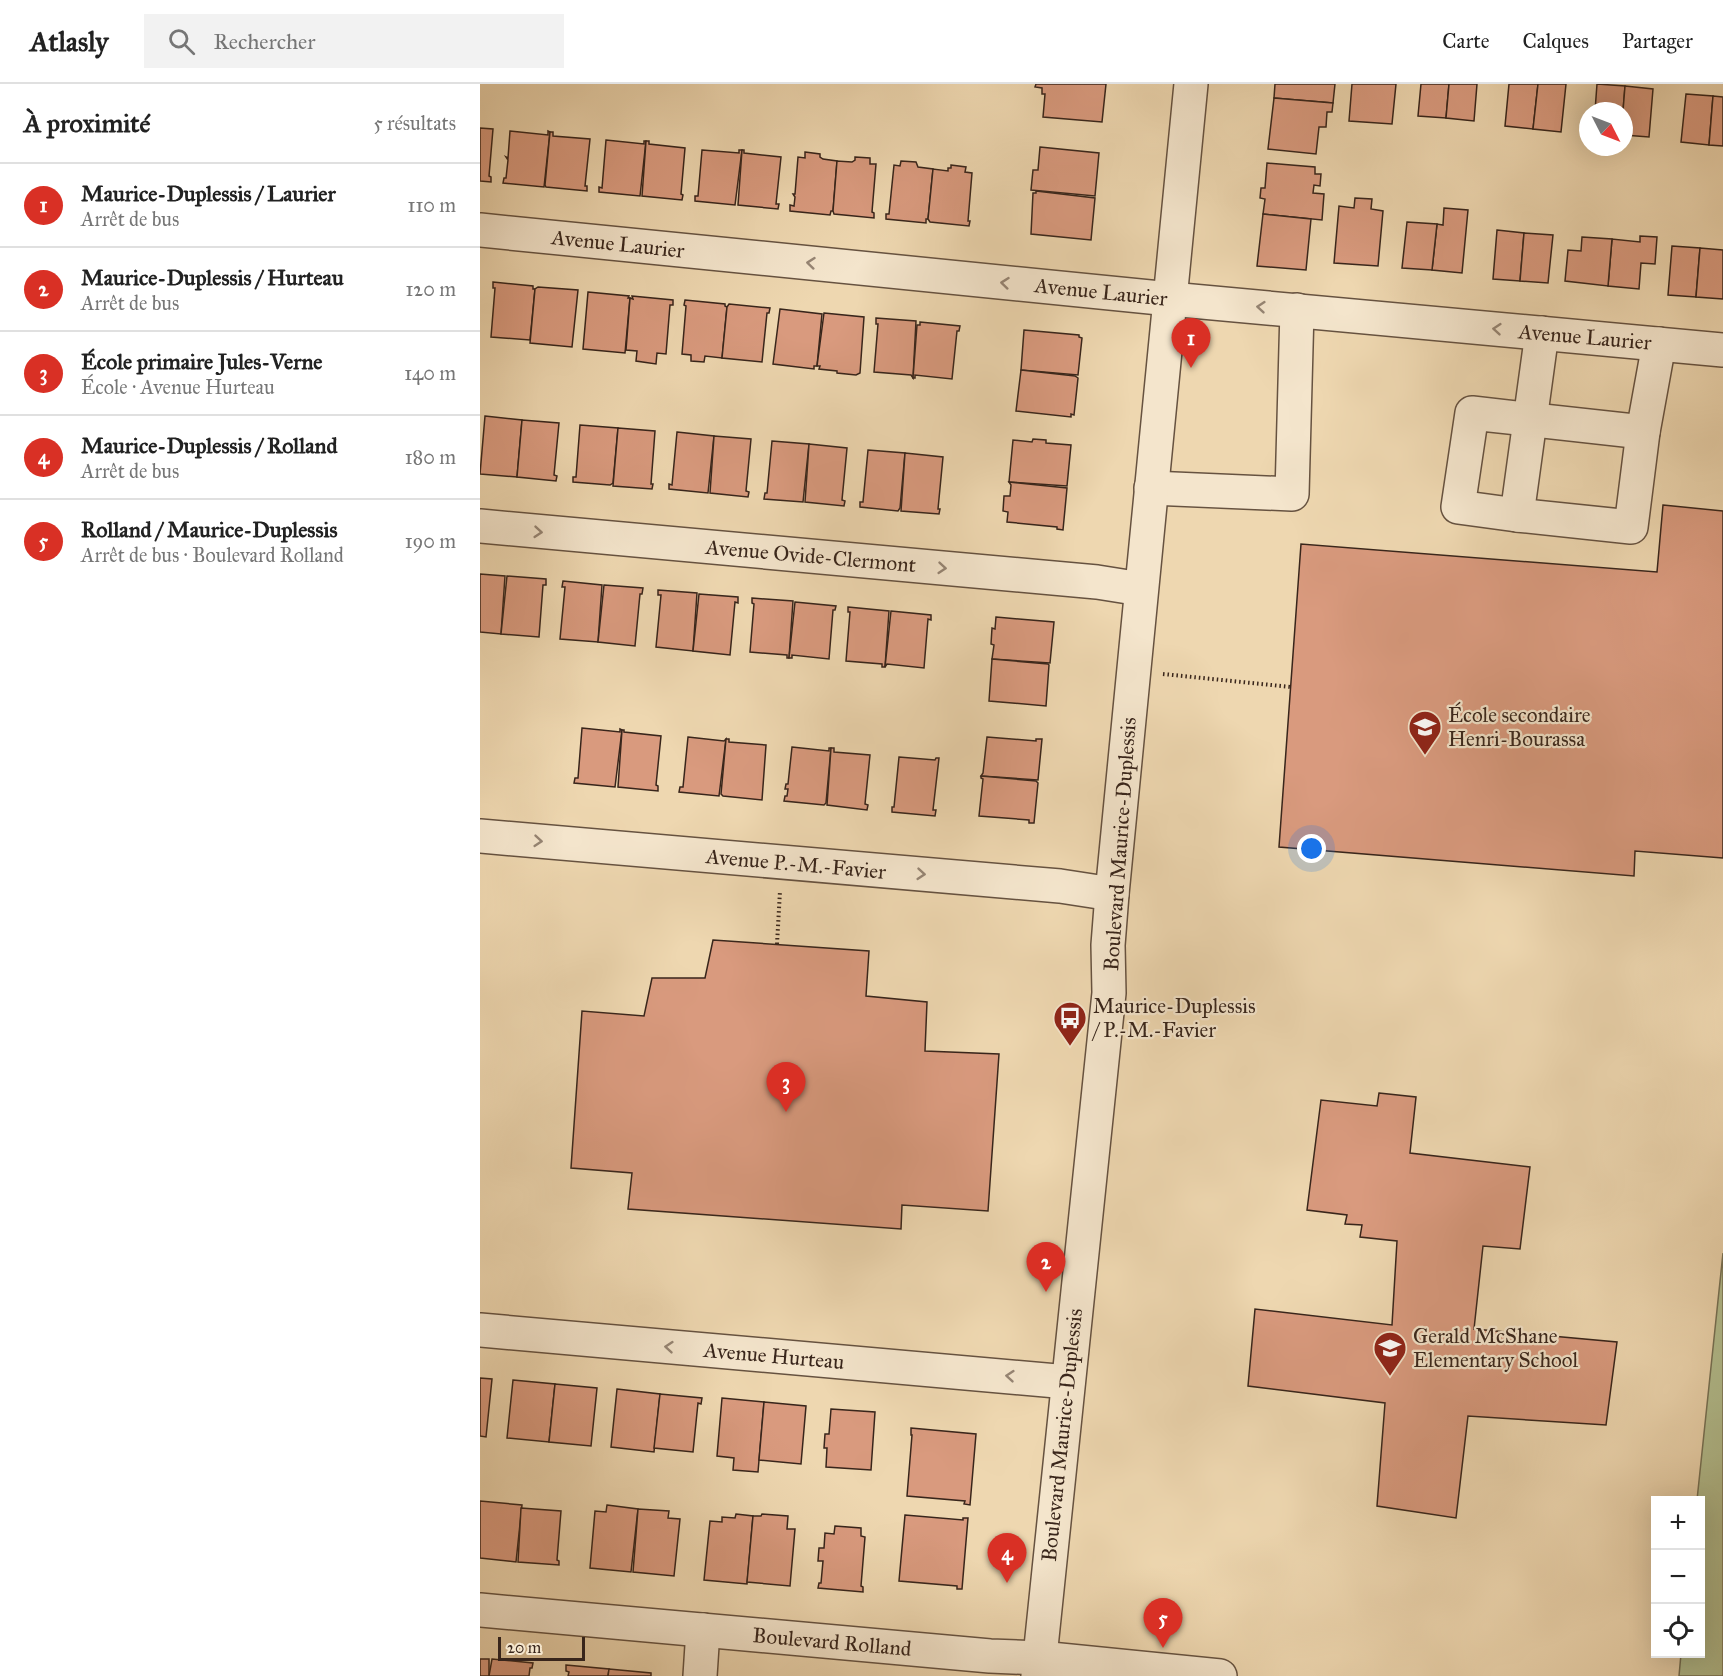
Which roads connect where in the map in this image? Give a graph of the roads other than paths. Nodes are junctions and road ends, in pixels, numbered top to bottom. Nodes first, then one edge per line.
1 (1191, 84) edge
2 (480, 230) edge
3 (1170, 299) junction
4 (1298, 310) junction
5 (1542, 333) junction
6 (1659, 344) junction
7 (1723, 350) edge
8 (1530, 419) junction
9 (1643, 432) junction
10 (1151, 488) junction
11 (1517, 515) junction
12 (480, 526) edge
13 (1141, 589) junction
14 (480, 836) edge
15 (1112, 894) junction
16 (480, 1330) edge
17 (1068, 1382) junction
18 (480, 1610) edge
19 (704, 1630) junction
20 (1039, 1667) edge
21 (700, 1676) edge
22 (1220, 1676) edge

1 - 3 street, Boulevard Maurice-Duplessis
3 -> 2 street, Avenue Laurier
4 -> 3 street, Avenue Laurier
3 - 10 street, Boulevard Maurice-Duplessis
5 -> 4 street, Avenue Laurier
4 - 10 street
5 - 6 street, Avenue Laurier
5 - 8 street
6 - 7 street, Avenue Laurier
6 - 9 street
8 - 9 street
8 - 11 street
8 - 11 street
9 - 11 street
10 - 13 street, Boulevard Maurice-Duplessis
12 -> 13 street, Avenue Ovide-Clermont
13 - 15 street, Boulevard Maurice-Duplessis
14 -> 15 street, Avenue P.-M.-Favier
15 - 17 street, Boulevard Maurice-Duplessis
17 -> 16 street, Avenue Hurteau
17 - 20 street, Boulevard Maurice-Duplessis
18 - 19 street, Boulevard Rolland
19 - 20 street, Boulevard Rolland
19 - 21 street
20 - 22 street, Boulevard Rolland

